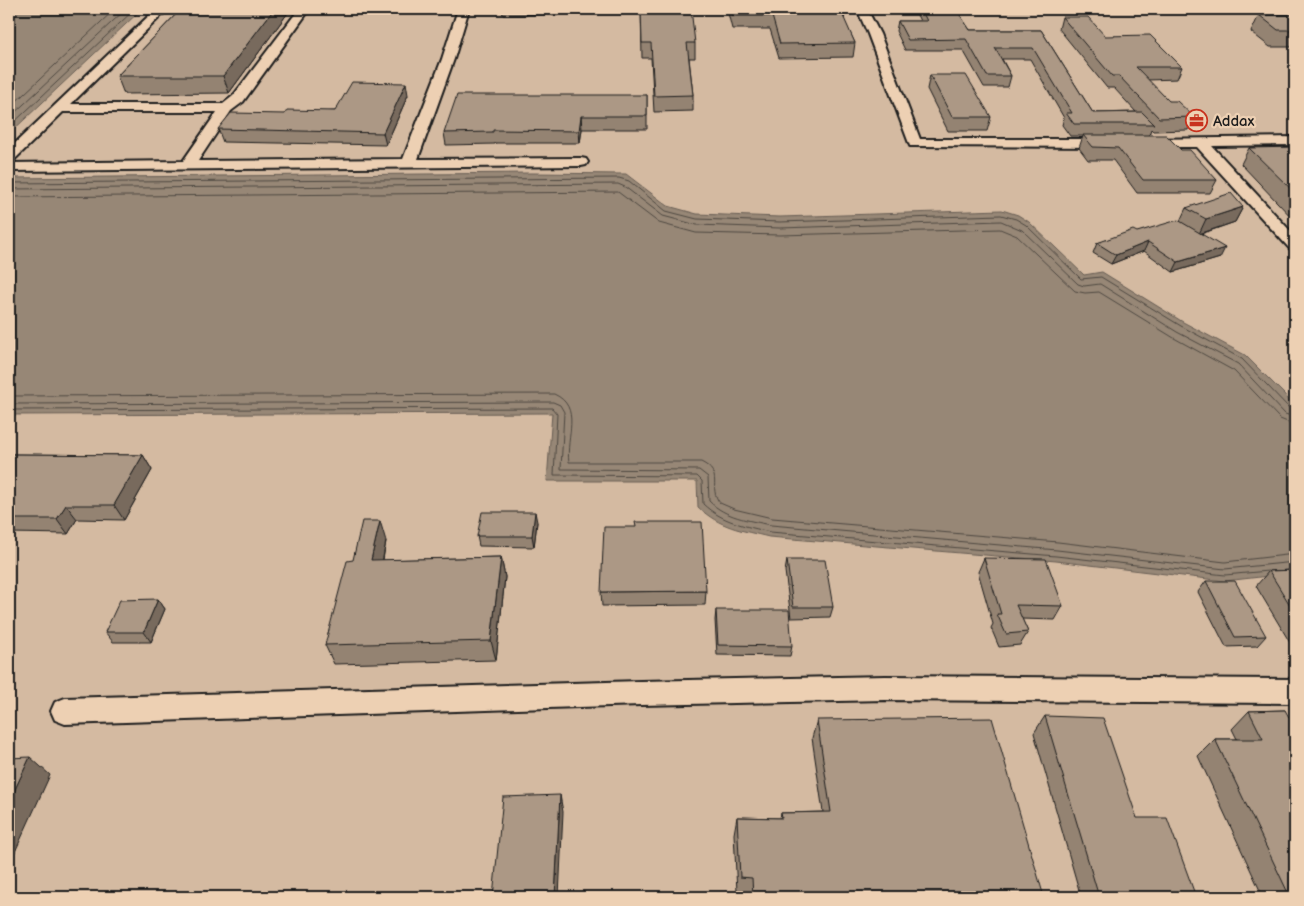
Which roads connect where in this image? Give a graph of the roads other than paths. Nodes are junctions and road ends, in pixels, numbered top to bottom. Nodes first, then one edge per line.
1 (162, 9) edge
2 (304, 9) edge
3 (464, 9) edge
4 (862, 9) edge
5 (62, 108) junction
6 (226, 108) junction
7 (1295, 141) edge
8 (1200, 143) junction
9 (9, 157) edge
10 (581, 162) dead end
11 (409, 163) junction
12 (187, 166) junction
13 (9, 167) edge
14 (1295, 245) edge
15 (1295, 692) edge
16 (65, 711) dead end

1 - 5 street
2 - 6 street
3 - 11 street
4 - 8 street
5 - 6 street
5 - 9 street
6 - 12 street
7 - 8 street
8 - 14 street
10 - 11 street
11 - 12 street
12 - 13 street
15 - 16 street

